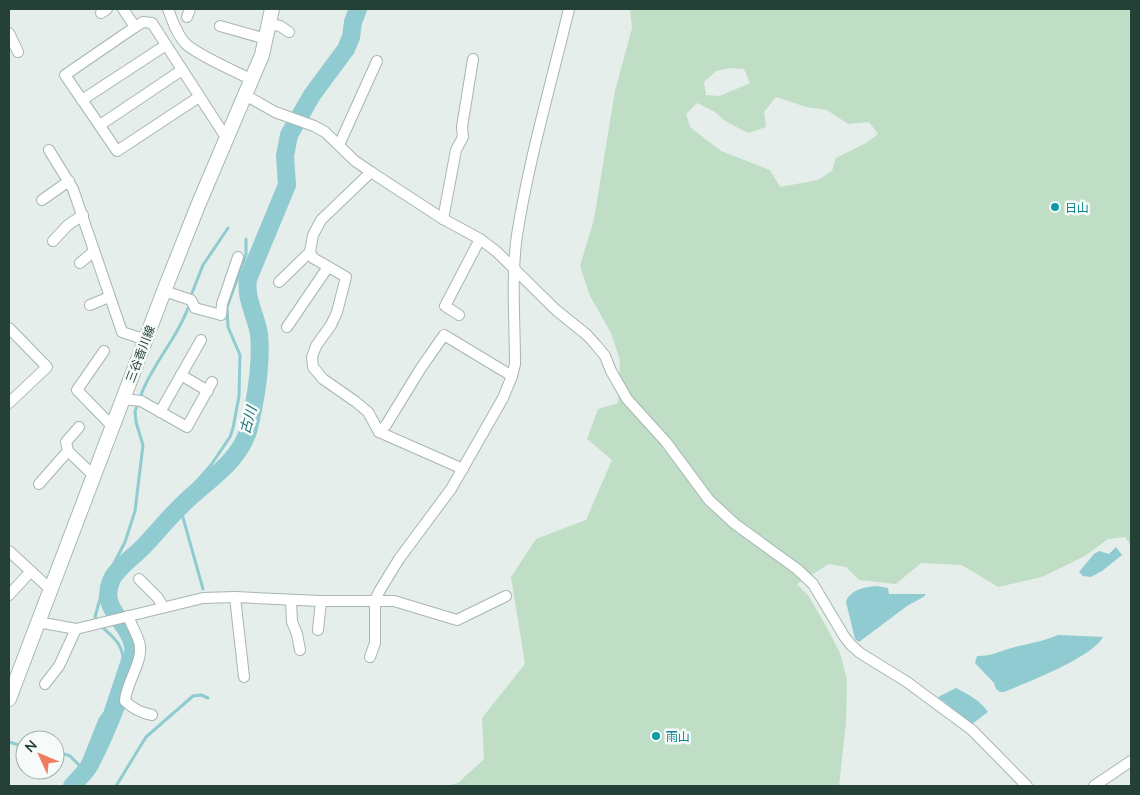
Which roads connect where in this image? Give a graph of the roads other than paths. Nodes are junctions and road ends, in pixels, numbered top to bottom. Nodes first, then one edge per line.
1 (123, 9) edge
2 (168, 9) edge
3 (272, 9) edge
4 (570, 9) edge
5 (269, 24) junction
6 (220, 26) dead end
7 (135, 27) junction
8 (289, 32) dead end
9 (9, 34) edge
10 (266, 39) junction
11 (166, 45) junction
12 (18, 52) dead end
13 (473, 59) dead end
14 (377, 61) dead end
15 (182, 70) junction
16 (252, 80) junction
17 (245, 95) junction
18 (199, 97) junction
19 (82, 100) junction
20 (100, 126) junction
21 (227, 139) junction
22 (339, 145) junction
23 (49, 150) dead end
24 (371, 172) junction
25 (69, 181) junction
26 (42, 200) dead end
27 (83, 215) junction
28 (443, 219) junction
29 (480, 239) junction
30 (53, 242) dead end
31 (94, 252) junction
32 (310, 252) junction
33 (238, 258) dead end
34 (80, 263) dead end
35 (328, 266) junction
36 (514, 268) junction
37 (279, 282) dead end
38 (164, 291) junction
39 (109, 297) junction
40 (90, 305) dead end
41 (459, 315) dead end
42 (287, 327) dead end
43 (10, 333) edge
44 (146, 338) junction
45 (201, 340) dead end
46 (104, 351) dead end
47 (181, 375) junction
48 (512, 376) junction
49 (123, 399) junction
50 (9, 403) edge
51 (160, 412) junction
52 (112, 426) junction
53 (79, 427) dead end
54 (379, 432) junction
55 (68, 451) junction
56 (463, 469) junction
57 (93, 475) junction
58 (39, 484) dead end
59 (9, 551) edge
60 (32, 571) junction
61 (139, 579) dead end
62 (50, 588) junction
63 (9, 596) edge
64 (506, 596) dead end
65 (236, 597) junction
66 (291, 600) junction
67 (375, 600) junction
68 (321, 601) junction
69 (163, 607) junction
70 (125, 617) junction
71 (38, 622) junction
72 (76, 629) junction
73 (318, 630) dead end
74 (300, 650) dead end
75 (370, 657) dead end
76 (244, 677) dead end
77 (45, 684) dead end
78 (9, 699) edge
79 (152, 715) dead end
80 (1131, 762) edge
81 (1027, 786) edge
82 (1094, 786) edge

1 - 7 street
2 - 16 street
3 - 5 main road, 三谷香川線
4 - 36 street
5 - 8 street
5 - 10 main road, 三谷香川線
6 - 10 street
7 - 11 street
7 - 19 street
9 - 12 street
10 - 16 main road, 三谷香川線
11 - 15 street
11 - 19 street
13 - 28 street
14 - 22 street
15 - 18 street
15 - 20 street
16 - 17 main road, 三谷香川線
17 - 21 main road, 三谷香川線
17 - 22 street
18 - 20 street
18 - 21 street
19 - 20 street
21 - 38 main road, 三谷香川線
22 - 24 street
23 - 25 street
24 - 28 street
24 - 32 street
25 - 26 street
25 - 27 street
27 - 30 street
27 - 31 street
28 - 29 street
29 - 36 street
29 - 41 street
31 - 34 street
31 - 39 street
32 - 35 street
32 - 37 street
33 - 38 street
35 - 42 street
35 - 54 street
36 - 48 street
36 - 81 street
38 - 44 main road, 三谷香川線
39 - 40 street
39 - 44 street
43 - 50 street
44 - 49 main road, 三谷香川線
45 - 47 street
46 - 52 street
47 - 51 street
47 - 51 street
48 - 54 street
48 - 56 street
49 - 51 street
49 - 52 main road, 三谷香川線
52 - 57 main road, 三谷香川線
53 - 55 street
54 - 56 street
55 - 57 street
55 - 58 street
56 - 67 street
57 - 62 main road, 三谷香川線
59 - 60 street
60 - 62 street
60 - 63 street
61 - 69 street
62 - 71 main road, 三谷香川線
64 - 67 street
65 - 66 street
65 - 69 street
65 - 76 street
66 - 68 street
66 - 74 street
67 - 68 street
67 - 75 street
68 - 73 street
69 - 70 street
70 - 72 street
70 - 79 street
71 - 72 street
71 - 78 main road, 三谷香川線
72 - 77 street
80 - 82 street

